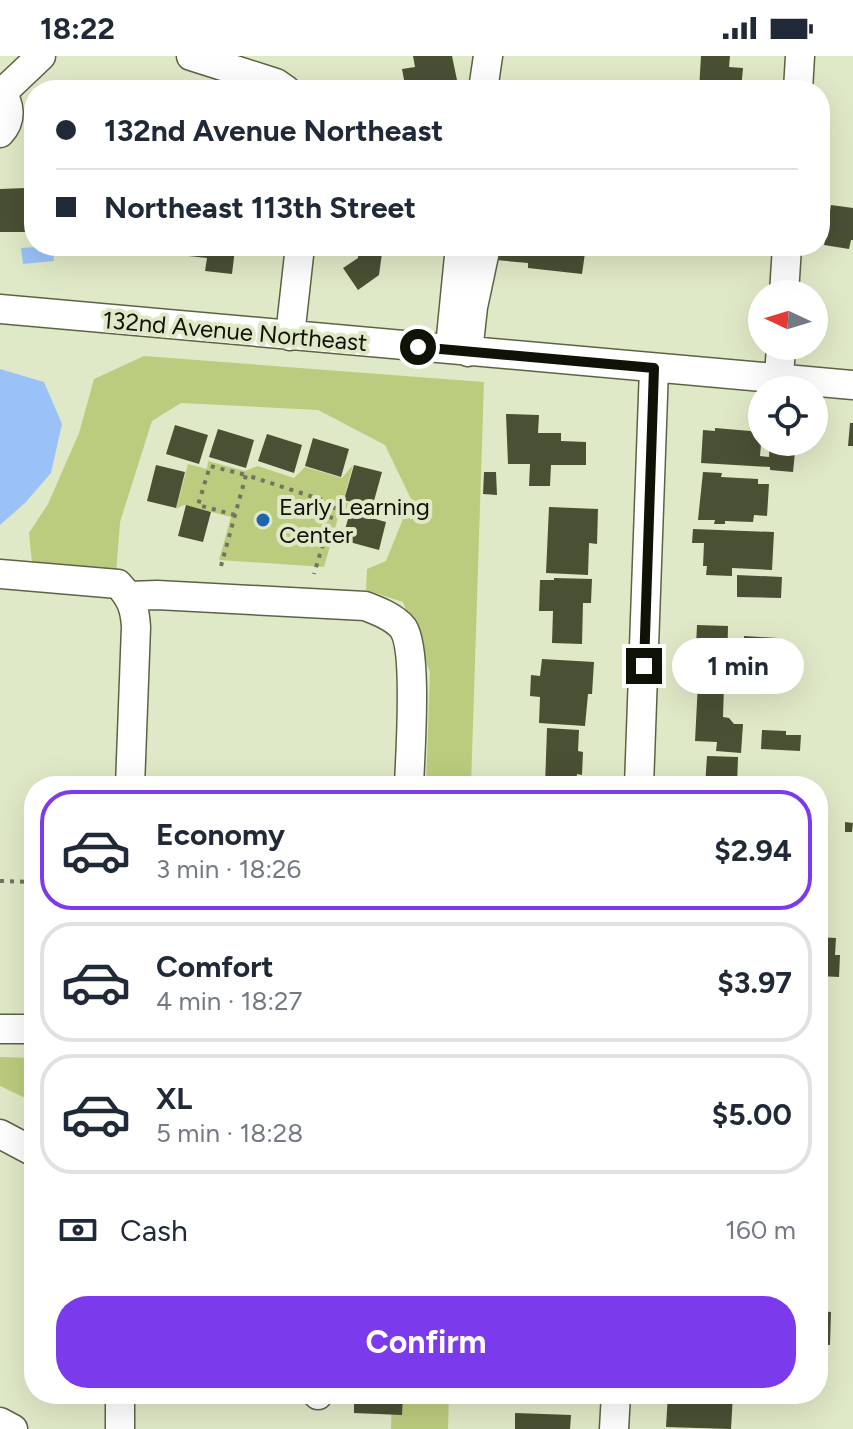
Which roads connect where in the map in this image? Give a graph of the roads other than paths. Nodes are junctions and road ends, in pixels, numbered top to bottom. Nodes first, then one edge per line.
1 (41, 56) edge
2 (191, 56) edge
3 (488, 56) edge
4 (800, 56) edge
5 (267, 80) edge
6 (484, 80) edge
7 (799, 80) edge
8 (1, 92) edge
9 (0, 133) edge
10 (299, 256) edge
11 (460, 256) edge
12 (484, 256) edge
13 (786, 256) edge
14 (785, 280) edge
15 (0, 309) edge
16 (290, 336) junction
17 (459, 351) junction
18 (654, 368) junction
19 (754, 376) edge
20 (828, 383) edge
21 (853, 385) edge
22 (0, 574) edge
23 (129, 596) junction
24 (130, 776) edge
25 (409, 776) edge
26 (639, 776) edge
27 (0, 1029) edge
28 (24, 1029) edge
29 (0, 1134) edge
30 (24, 1147) edge
31 (120, 1404) edge
32 (615, 1404) edge
33 (0, 1422) edge
34 (13, 1429) edge
35 (120, 1429) edge
36 (614, 1429) edge

1 - 8 street
2 - 5 street
3 - 6 street
4 - 7 street
8 - 9 street
10 - 16 street
11 - 17 street
12 - 17 street
13 - 14 street
15 - 16 street, 132nd Avenue Northeast
16 - 17 street, 132nd Avenue Northeast
17 - 18 street, 132nd Avenue Northeast
18 - 19 street, 132nd Avenue Northeast
18 - 26 street
20 - 21 street, 132nd Avenue Northeast
22 - 23 street
23 - 24 street
23 - 25 street
27 - 28 street
29 - 30 street
31 - 35 street
32 - 36 street
33 - 34 street

